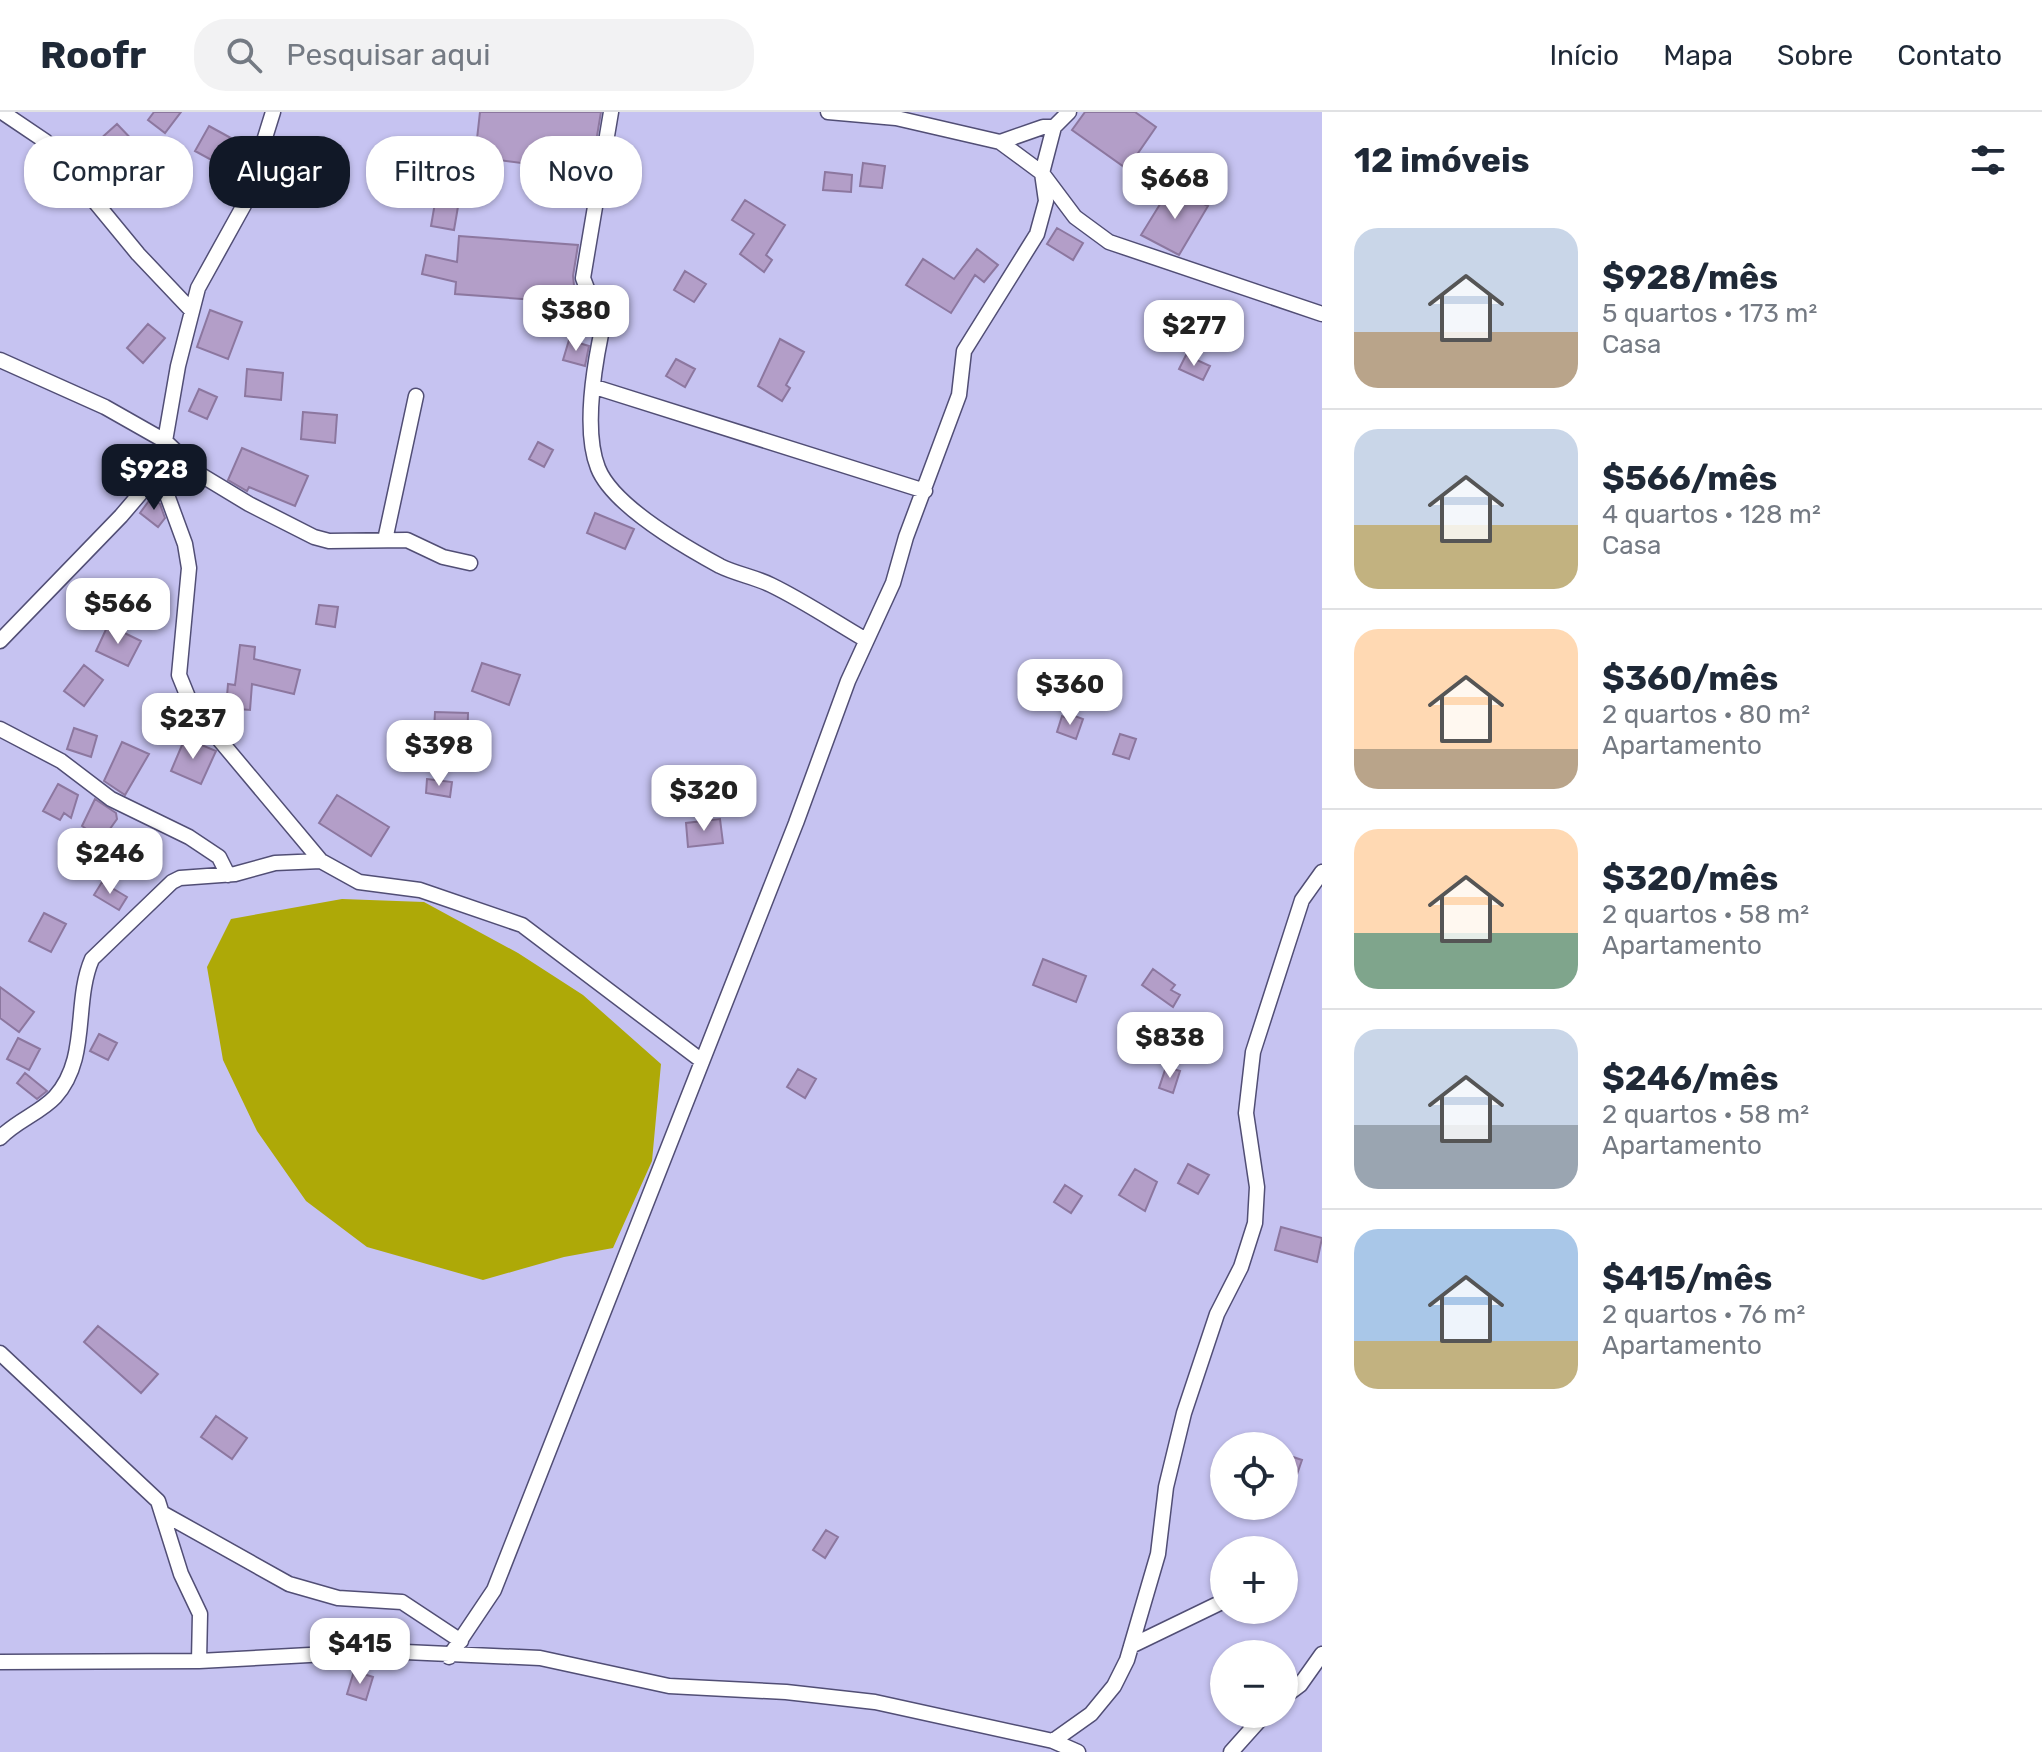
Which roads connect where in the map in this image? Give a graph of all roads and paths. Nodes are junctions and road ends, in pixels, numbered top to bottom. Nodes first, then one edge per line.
1 (2, 112) edge
2 (273, 112) edge
3 (611, 112) edge
4 (828, 112) edge
5 (1069, 112) edge
6 (1046, 122) edge
7 (1000, 142) junction
8 (1042, 173) junction
9 (192, 311) junction
10 (1322, 314) edge
11 (0, 360) edge
12 (595, 387) junction
13 (416, 396) dead end
14 (165, 441) junction
15 (162, 468) junction
16 (925, 491) junction
17 (385, 540) junction
18 (470, 563) dead end
19 (866, 640) junction
20 (0, 641) edge
21 (0, 729) edge
22 (321, 861) junction
23 (1322, 872) edge
24 (228, 875) junction
25 (702, 1061) junction
26 (0, 1138) edge
27 (0, 1353) edge
28 (164, 1514) junction
29 (1210, 1608) edge
30 (461, 1641) junction
31 (1131, 1646) junction
32 (1322, 1654) edge
33 (449, 1657) junction
34 (199, 1661) junction
35 (0, 1662) edge
36 (1298, 1686) edge
37 (1252, 1728) edge
38 (1053, 1741) junction
39 (1078, 1752) edge
40 (1231, 1752) edge

1 - 9 street
2 - 9 street
3 - 12 street
4 - 7 street
5 - 6 street
6 - 7 street
6 - 8 street
7 - 8 street
8 - 10 street
8 - 16 street
9 - 14 street
11 - 14 street
12 - 16 street
12 - 19 street
13 - 17 street
14 - 15 street
14 - 17 street
15 - 20 street
15 - 22 street
16 - 19 street
17 - 18 street
19 - 25 street
21 - 24 street
22 - 24 street
22 - 25 street
23 - 31 street
24 - 26 street
25 - 30 street
27 - 28 street
28 - 30 street
28 - 34 street
29 - 31 street
30 - 33 street
31 - 38 street
32 - 36 street
33 - 34 street
33 - 38 street
34 - 35 street
37 - 40 street
38 - 39 street

